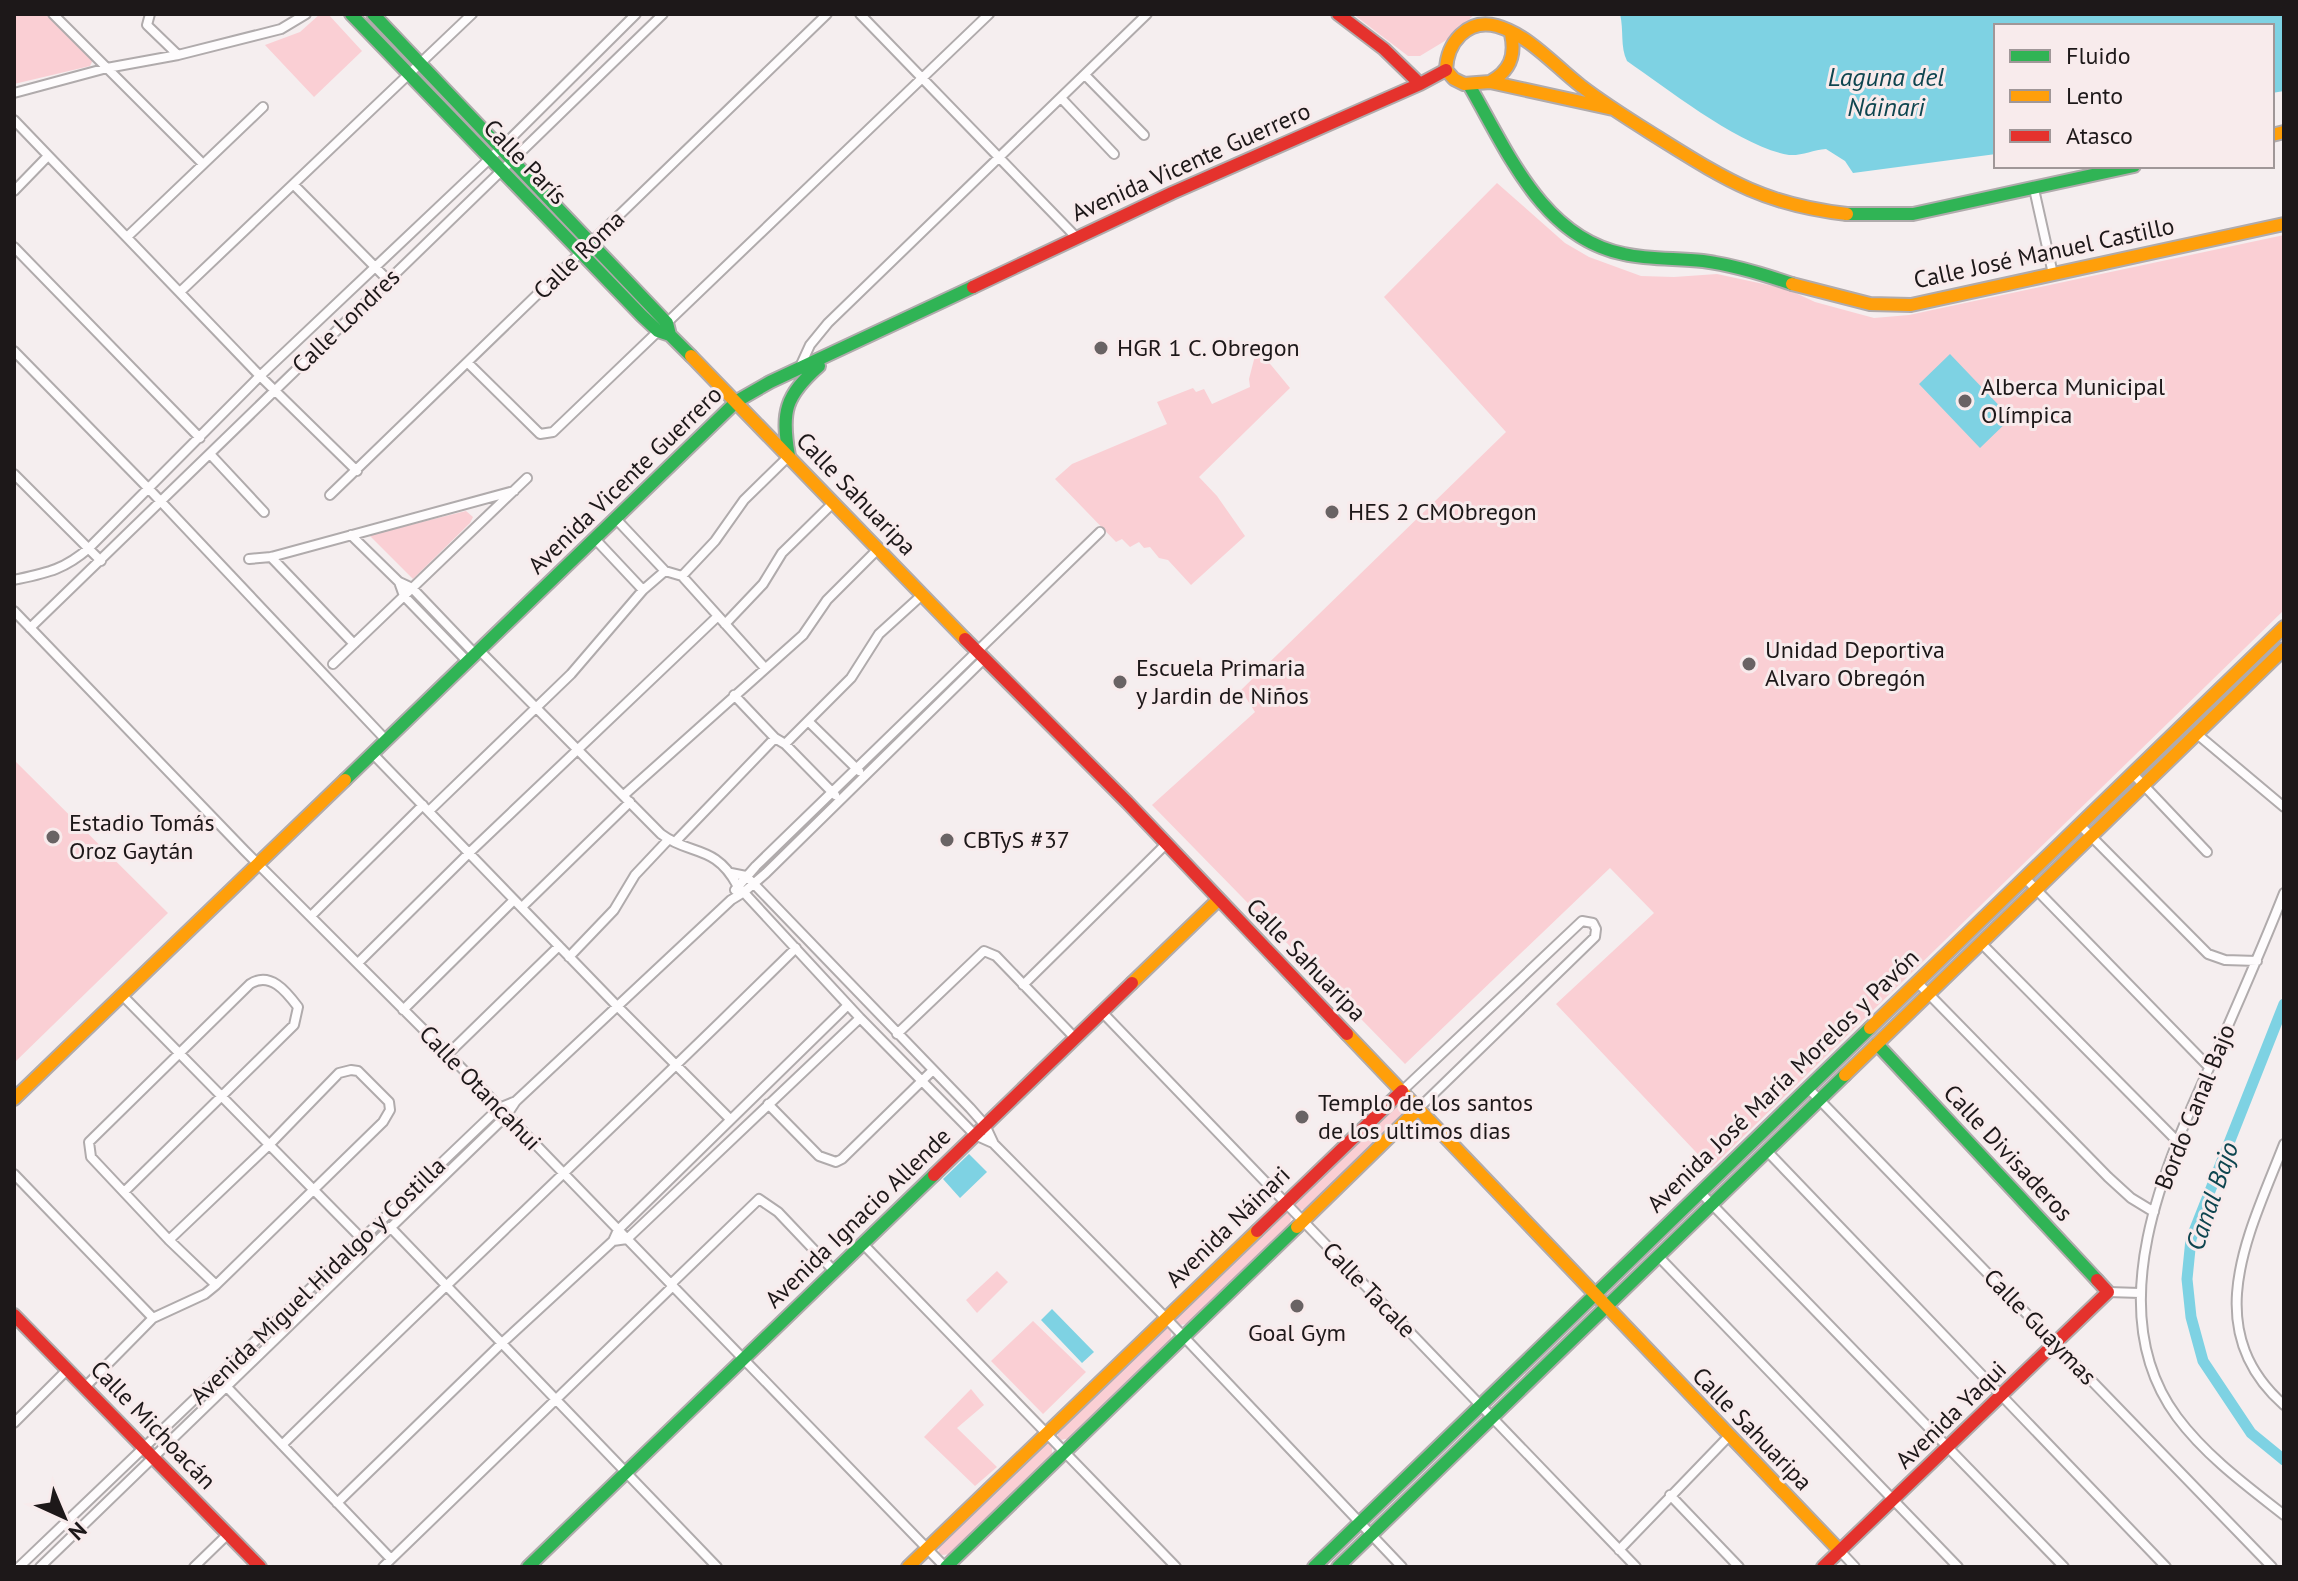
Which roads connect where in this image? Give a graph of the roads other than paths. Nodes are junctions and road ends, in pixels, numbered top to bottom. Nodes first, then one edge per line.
1 (53, 14) edge
2 (150, 14) edge
3 (306, 14) edge
4 (351, 14) edge
5 (373, 14) edge
6 (472, 14) edge
7 (636, 14) edge
8 (663, 14) edge
9 (827, 14) edge
10 (860, 14) edge
11 (989, 14) edge
12 (1130, 14) edge
13 (1338, 14) edge
14 (1144, 17) edge
15 (1511, 34) junction
16 (178, 55) junction
17 (420, 63) junction
18 (107, 68) junction
19 (1446, 70) junction
20 (410, 73) junction
21 (1085, 75) junction
22 (922, 78) junction
23 (1490, 82) junction
24 (1420, 84) junction
25 (1469, 85) junction
26 (14, 93) edge
27 (1061, 98) junction
28 (263, 107) dead end
29 (1613, 109) junction
30 (14, 120) edge
31 (1144, 135) dead end
32 (501, 148) junction
33 (1114, 154) dead end
34 (48, 156) junction
35 (490, 157) junction
36 (1000, 158) junction
37 (512, 160) junction
38 (203, 164) junction
39 (2125, 168) edge
40 (502, 169) junction
41 (294, 185) junction
42 (2034, 189) junction
43 (14, 191) edge
44 (2284, 224) edge
45 (127, 237) junction
46 (1077, 238) junction
47 (591, 243) junction
48 (14, 247) edge
49 (581, 253) junction
50 (376, 267) junction
51 (2053, 274) junction
52 (388, 280) junction
53 (180, 292) junction
54 (665, 330) junction
55 (14, 351) edge
56 (835, 353) junction
57 (468, 363) junction
58 (798, 370) junction
59 (260, 376) junction
60 (274, 390) junction
61 (737, 401) junction
62 (200, 438) junction
63 (210, 454) junction
64 (789, 456) junction
65 (357, 471) junction
66 (14, 474) edge
67 (527, 478) dead end
68 (149, 489) junction
69 (514, 491) junction
70 (330, 495) dead end
71 (161, 502) junction
72 (834, 502) junction
73 (264, 512) dead end
74 (617, 520) junction
75 (1100, 532) dead end
76 (351, 535) junction
77 (596, 540) junction
78 (89, 548) junction
79 (878, 549) junction
80 (271, 557) junction
81 (249, 559) dead end
82 (101, 561) junction
83 (665, 571) junction
84 (682, 576) junction
85 (14, 580) edge
86 (399, 582) junction
87 (412, 588) junction
88 (643, 590) junction
89 (922, 595) junction
90 (404, 596) junction
91 (14, 611) edge
92 (718, 616) junction
93 (725, 624) junction
94 (2284, 627) edge
95 (30, 628) junction
96 (354, 644) junction
97 (2284, 649) edge
98 (981, 654) junction
99 (474, 655) junction
100 (333, 664) dead end
101 (765, 668) junction
102 (2241, 670) junction
103 (2252, 680) junction
104 (734, 695) junction
105 (536, 707) junction
106 (808, 721) junction
107 (2197, 734) junction
108 (775, 738) junction
109 (386, 740) junction
110 (785, 744) junction
111 (577, 749) junction
112 (373, 754) junction
113 (856, 769) junction
114 (2134, 775) junction
115 (865, 778) junction
116 (2144, 786) junction
117 (832, 792) junction
118 (627, 798) junction
119 (841, 801) junction
120 (2284, 807) edge
121 (426, 808) junction
122 (2081, 826) junction
123 (2092, 837) junction
124 (672, 841) junction
125 (1165, 845) junction
126 (2207, 852) dead end
127 (469, 853) junction
128 (258, 864) junction
129 (731, 873) junction
130 (746, 876) junction
131 (2026, 879) junction
132 (754, 884) junction
133 (741, 889) junction
134 (2036, 889) junction
135 (2284, 893) edge
136 (514, 900) junction
137 (1218, 900) junction
138 (522, 907) junction
139 (311, 916) junction
140 (1981, 943) junction
141 (559, 946) junction
142 (796, 948) junction
143 (569, 957) junction
144 (2257, 961) junction
145 (358, 963) junction
146 (1917, 982) junction
147 (1023, 985) junction
148 (1928, 994) junction
149 (122, 995) junction
150 (848, 1005) junction
151 (617, 1006) junction
152 (403, 1010) junction
153 (1102, 1012) junction
154 (860, 1018) junction
155 (897, 1034) junction
156 (1075, 1038) junction
157 (1877, 1044) junction
158 (178, 1051) junction
159 (448, 1054) junction
160 (678, 1065) junction
161 (2209, 1067) junction
162 (932, 1071) junction
163 (922, 1082) junction
164 (1808, 1088) junction
165 (1402, 1091) junction
166 (223, 1097) junction
167 (14, 1099) edge
168 (1820, 1100) junction
169 (516, 1101) junction
170 (768, 1104) junction
171 (499, 1108) junction
172 (1419, 1108) junction
173 (506, 1116) junction
174 (730, 1119) junction
175 (980, 1130) junction
176 (2177, 1141) junction
177 (270, 1144) junction
178 (2284, 1144) edge
179 (1767, 1151) junction
180 (14, 1174) edge
181 (565, 1175) junction
182 (314, 1191) junction
183 (124, 1192) junction
184 (1700, 1192) junction
185 (1285, 1202) junction
186 (1711, 1204) junction
187 (2154, 1212) junction
188 (1303, 1221) junction
189 (390, 1227) junction
190 (618, 1230) junction
191 (362, 1239) junction
192 (627, 1239) junction
193 (169, 1240) junction
194 (613, 1241) junction
195 (863, 1244) junction
196 (370, 1247) junction
197 (1658, 1256) junction
198 (834, 1271) junction
199 (216, 1285) junction
200 (446, 1285) junction
201 (672, 1285) junction
202 (2108, 1292) junction
203 (2140, 1293) junction
204 (1593, 1296) junction
205 (1605, 1308) junction
206 (14, 1315) edge
207 (153, 1318) junction
208 (1166, 1318) junction
209 (1184, 1337) junction
210 (502, 1343) junction
211 (2056, 1344) junction
212 (744, 1358) junction
213 (68, 1369) junction
214 (217, 1377) junction
215 (226, 1386) junction
216 (85, 1387) junction
217 (2002, 1395) junction
218 (557, 1399) junction
219 (2284, 1405) edge
220 (1481, 1406) junction
221 (1492, 1418) junction
222 (14, 1423) edge
223 (1047, 1433) junction
224 (1729, 1436) junction
225 (282, 1445) junction
226 (144, 1447) junction
227 (1948, 1448) junction
228 (1065, 1451) junction
229 (154, 1457) junction
230 (627, 1472) junction
231 (1670, 1495) junction
232 (1895, 1501) junction
233 (337, 1503) junction
234 (2284, 1515) edge
235 (1360, 1523) junction
236 (228, 1534) junction
237 (1371, 1535) junction
238 (927, 1548) junction
239 (1619, 1550) junction
240 (1840, 1551) junction
241 (391, 1559) junction
242 (19, 1567) edge
243 (40, 1567) edge
244 (194, 1567) edge
245 (260, 1567) edge
246 (383, 1567) edge
247 (528, 1567) edge
248 (717, 1567) edge
249 (908, 1567) edge
250 (945, 1567) edge
251 (1176, 1567) edge
252 (1314, 1567) edge
253 (1338, 1567) edge
254 (1402, 1567) edge
255 (1636, 1567) edge
256 (1739, 1567) edge
257 (1823, 1567) edge
258 (1855, 1567) edge
259 (1958, 1567) edge
260 (2064, 1567) edge
261 (2166, 1567) edge
262 (2272, 1567) edge

1 - 18 street
2 - 16 street
3 - 16 street
4 - 20 main road, Calle París
5 - 17 main road, Calle París
6 - 17 street
7 - 32 street, Calle Londres
8 - 37 street, Calle Londres
9 - 47 street, Calle Roma
10 - 22 street
11 - 22 street
12 - 14 street
13 - 24 main road
14 - 21 street
15 - 19 main road
15 - 23 main road
15 - 29 main road
16 - 18 street
17 - 20 street
17 - 32 main road, Calle París
18 - 26 street
18 - 38 street
19 - 24 main road, Avenida Vicente Guerrero
19 - 25 main road
20 - 35 main road, Calle París
20 - 41 street
21 - 27 street
21 - 31 street
22 - 36 street
22 - 54 street
23 - 25 main road
23 - 29 main road
24 - 46 main road, Avenida Vicente Guerrero
25 - 51 main road, Calle José Manuel Castillo
27 - 33 street
27 - 36 street
28 - 38 street
29 - 42 main road
30 - 34 street
32 - 35 street, Calle Londres
32 - 37 main road, Calle París
34 - 43 street
34 - 45 street
35 - 40 main road, Calle París
35 - 50 street, Calle Londres
36 - 46 street
36 - 58 street
37 - 40 street, Calle Londres
37 - 47 main road, Calle París
38 - 45 street
39 - 42 main road
40 - 49 main road, Calle París
40 - 52 street, Calle Londres
41 - 50 street
41 - 53 street
42 - 51 street
44 - 51 main road, Calle José Manuel Castillo
45 - 53 street
46 - 56 main road, Avenida Vicente Guerrero
47 - 49 street, Calle Roma
47 - 54 main road, Calle París
48 - 62 street
49 - 54 main road, Calle París
49 - 57 street, Calle Roma
50 - 52 street
50 - 59 street, Calle Londres
52 - 60 street, Calle Londres
53 - 59 street
54 - 57 street
54 - 61 main road, Calle París
55 - 68 street
56 - 58 main road, Avenida Vicente Guerrero
56 - 64 main road
57 - 65 street, Calle Roma
58 - 61 main road, Avenida Vicente Guerrero
59 - 60 street
59 - 62 street, Calle Londres
60 - 63 street, Calle Londres
60 - 65 street
61 - 64 main road, Calle Sahuaripa
61 - 74 main road, Avenida Vicente Guerrero
62 - 68 street, Calle Londres
63 - 71 street, Calle Londres
63 - 73 street
64 - 72 main road, Calle Sahuaripa
64 - 84 street
65 - 70 street, Calle Roma
66 - 78 street
67 - 69 street
68 - 71 street
68 - 78 street, Calle Londres
69 - 76 street
69 - 87 street
71 - 82 street, Calle Londres
71 - 109 street
72 - 79 main road, Calle Sahuaripa
72 - 93 street
74 - 77 main road, Avenida Vicente Guerrero
74 - 83 street
75 - 98 street, Avenida Miguel Hidalgo y Costilla
76 - 80 street
76 - 86 street
77 - 88 street
77 - 99 main road, Avenida Vicente Guerrero
78 - 82 street
78 - 85 street, Calle Londres
79 - 89 main road, Calle Sahuaripa
79 - 101 street
80 - 81 street
80 - 96 street
82 - 95 street, Calle Londres
83 - 84 street
83 - 88 street
84 - 92 street
86 - 87 street
86 - 90 street
87 - 90 street
87 - 99 street
88 - 105 street
89 - 98 main road, Calle Sahuaripa
89 - 106 street
90 - 96 street
90 - 99 street
91 - 95 street, Calle Otancahui
92 - 93 street
92 - 111 street
93 - 101 street
94 - 102 main road, Avenida José María Morelos y Pavón
95 - 128 street, Calle Otancahui
96 - 100 street
97 - 103 main road, Avenida José María Morelos y Pavón
98 - 113 street, Avenida Miguel Hidalgo y Costilla
98 - 115 street, Avenida Miguel Hidalgo y Costilla
98 - 125 main road, Calle Sahuaripa
99 - 105 street
99 - 109 main road, Avenida Vicente Guerrero
101 - 104 street
102 - 103 main road
102 - 114 main road, Avenida José María Morelos y Pavón
103 - 107 main road, Avenida José María Morelos y Pavón
104 - 108 street
104 - 118 street
105 - 111 street
105 - 121 street
106 - 110 street
106 - 113 street
107 - 116 main road, Avenida José María Morelos y Pavón
107 - 120 street
108 - 110 street
108 - 124 street
109 - 112 main road, Avenida Vicente Guerrero
110 - 117 street
111 - 118 street
111 - 127 street
112 - 121 street
112 - 128 main road, Avenida Vicente Guerrero
113 - 115 street
113 - 117 street, Avenida Miguel Hidalgo y Costilla
114 - 116 street
114 - 122 main road, Avenida José María Morelos y Pavón
115 - 119 street, Avenida Miguel Hidalgo y Costilla
116 - 123 main road, Avenida José María Morelos y Pavón
116 - 126 street
117 - 119 street
117 - 130 street, Avenida Miguel Hidalgo y Costilla
118 - 124 street
118 - 138 street
119 - 132 street, Avenida Miguel Hidalgo y Costilla
121 - 127 street
121 - 139 street
122 - 123 street
122 - 131 main road, Avenida José María Morelos y Pavón
123 - 134 main road, Avenida José María Morelos y Pavón
123 - 144 street
124 - 129 street
124 - 143 street
125 - 137 main road, Calle Sahuaripa
125 - 147 street
127 - 136 street
127 - 145 street
128 - 139 street, Calle Otancahui
128 - 149 main road, Avenida Vicente Guerrero
129 - 130 street
129 - 133 street
130 - 132 street
130 - 133 street, Avenida Miguel Hidalgo y Costilla
131 - 134 street
131 - 146 main road, Avenida José María Morelos y Pavón
132 - 133 street, Avenida Miguel Hidalgo y Costilla
132 - 155 street
133 - 142 street
133 - 151 street, Avenida Miguel Hidalgo y Costilla
134 - 140 main road, Avenida José María Morelos y Pavón
134 - 161 street
135 - 144 street, Bordo Canal Bajo
136 - 138 street
136 - 152 street
137 - 153 main road, Avenida Ignacio Allende
137 - 165 main road, Calle Sahuaripa
138 - 141 street
139 - 145 street, Calle Otancahui
140 - 148 main road, Avenida José María Morelos y Pavón
140 - 176 street
141 - 143 street
141 - 159 street
142 - 150 street
142 - 160 street
143 - 151 street
144 - 161 street, Bordo Canal Bajo
145 - 152 street, Calle Otancahui
146 - 148 street
146 - 164 main road, Avenida José María Morelos y Pavón
147 - 155 street
147 - 156 street
148 - 157 main road, Avenida José María Morelos y Pavón
148 - 187 street
149 - 158 street
149 - 167 main road, Avenida Vicente Guerrero
150 - 154 street
150 - 174 street
151 - 160 street
151 - 169 street, Avenida Miguel Hidalgo y Costilla
152 - 159 street, Calle Otancahui
153 - 156 main road, Avenida Ignacio Allende
153 - 185 street, Calle Tacale
154 - 163 street
154 - 170 street
155 - 162 street
156 - 175 main road, Avenida Ignacio Allende
157 - 168 main road, Avenida José María Morelos y Pavón
157 - 202 main road, Calle Divisaderos
158 - 166 street
158 - 166 street
158 - 183 street
159 - 171 street, Calle Otancahui
160 - 174 street
160 - 181 street
161 - 176 street, Bordo Canal Bajo
162 - 163 street
162 - 175 street
163 - 170 street
163 - 175 street
164 - 168 street, Calle Guaymas
164 - 184 main road, Avenida José María Morelos y Pavón
165 - 172 main road, Calle Sahuaripa
165 - 172 street, Avenida Náinari
165 - 185 main road, Avenida Náinari
166 - 177 street
166 - 183 street
168 - 179 main road, Avenida José María Morelos y Pavón
168 - 211 street, Calle Guaymas
169 - 171 street, Avenida Miguel Hidalgo y Costilla
169 - 173 street, Avenida Miguel Hidalgo y Costilla
170 - 192 street
171 - 173 street, Calle Otancahui
171 - 191 street, Avenida Miguel Hidalgo y Costilla
172 - 188 main road, Avenida Náinari
172 - 204 main road, Calle Sahuaripa
173 - 181 street, Calle Otancahui
173 - 189 street, Avenida Miguel Hidalgo y Costilla
174 - 190 street
175 - 195 main road, Avenida Ignacio Allende
175 - 208 street
176 - 187 street, Bordo Canal Bajo
177 - 182 street
177 - 182 street
177 - 193 street
178 - 219 street
179 - 186 main road, Avenida José María Morelos y Pavón
179 - 217 street
180 - 207 street
181 - 190 street, Calle Otancahui
181 - 200 street
182 - 191 street
182 - 199 street
183 - 193 street
184 - 186 street
184 - 204 main road, Avenida José María Morelos y Pavón
185 - 188 street, Calle Tacale
185 - 208 main road, Avenida Náinari
186 - 197 main road, Avenida José María Morelos y Pavón
186 - 227 street
187 - 203 street, Bordo Canal Bajo
188 - 209 main road, Avenida Náinari
188 - 220 street, Calle Tacale
189 - 196 street, Avenida Miguel Hidalgo y Costilla
189 - 200 street
190 - 192 street, Calle Otancahui
190 - 194 street
191 - 196 street
191 - 214 street, Avenida Miguel Hidalgo y Costilla
192 - 194 street
192 - 201 street, Calle Otancahui
193 - 199 street
194 - 210 street
195 - 198 main road, Avenida Ignacio Allende
195 - 223 street
196 - 215 street, Avenida Miguel Hidalgo y Costilla
197 - 205 main road, Avenida José María Morelos y Pavón
197 - 232 street
198 - 201 street
198 - 212 main road, Avenida Ignacio Allende
199 - 207 street
200 - 210 street
200 - 225 street
201 - 212 street, Calle Otancahui
201 - 218 street
202 - 203 street
202 - 211 main road, Avenida Yaqui
203 - 234 street, Bordo Canal Bajo
204 - 205 main road, Calle Sahuaripa
204 - 220 main road, Avenida José María Morelos y Pavón
205 - 221 main road, Avenida José María Morelos y Pavón
205 - 224 main road, Calle Sahuaripa
206 - 213 main road, Calle Michoacán
207 - 216 street
208 - 209 street
208 - 223 main road, Avenida Náinari
209 - 228 main road, Avenida Náinari
209 - 235 street
210 - 218 street
210 - 233 street
211 - 217 main road, Avenida Yaqui
211 - 262 street, Calle Guaymas
212 - 230 main road, Avenida Ignacio Allende
212 - 238 street, Calle Otancahui
213 - 216 main road, Calle Michoacán
213 - 222 street
214 - 215 street
214 - 226 street, Avenida Miguel Hidalgo y Costilla
215 - 225 street
215 - 229 street, Avenida Miguel Hidalgo y Costilla
216 - 226 main road, Calle Michoacán
217 - 227 main road, Avenida Yaqui
217 - 261 street
218 - 230 street
218 - 241 street
220 - 221 street, Calle Tacale
220 - 235 main road, Avenida José María Morelos y Pavón
221 - 237 main road, Avenida José María Morelos y Pavón
221 - 239 street, Calle Tacale
223 - 228 street
223 - 238 main road, Avenida Náinari
224 - 231 street
224 - 240 main road, Calle Sahuaripa
225 - 233 street
226 - 229 main road, Calle Michoacán
226 - 242 street, Avenida Miguel Hidalgo y Costilla
227 - 232 main road, Avenida Yaqui
227 - 260 street
228 - 250 main road, Avenida Náinari
228 - 251 street
229 - 236 main road, Calle Michoacán
229 - 243 street, Avenida Miguel Hidalgo y Costilla
230 - 247 main road, Avenida Ignacio Allende
230 - 248 street
231 - 239 street
231 - 256 street
232 - 240 main road, Avenida Yaqui
232 - 259 street
233 - 241 street
235 - 237 street
235 - 252 main road, Avenida José María Morelos y Pavón
236 - 244 street
236 - 245 main road, Calle Michoacán
237 - 253 main road, Avenida José María Morelos y Pavón
237 - 254 street
238 - 249 main road, Avenida Náinari
238 - 250 street, Calle Otancahui
239 - 255 street, Calle Tacale
240 - 257 main road, Avenida Yaqui
240 - 258 street
241 - 246 street

